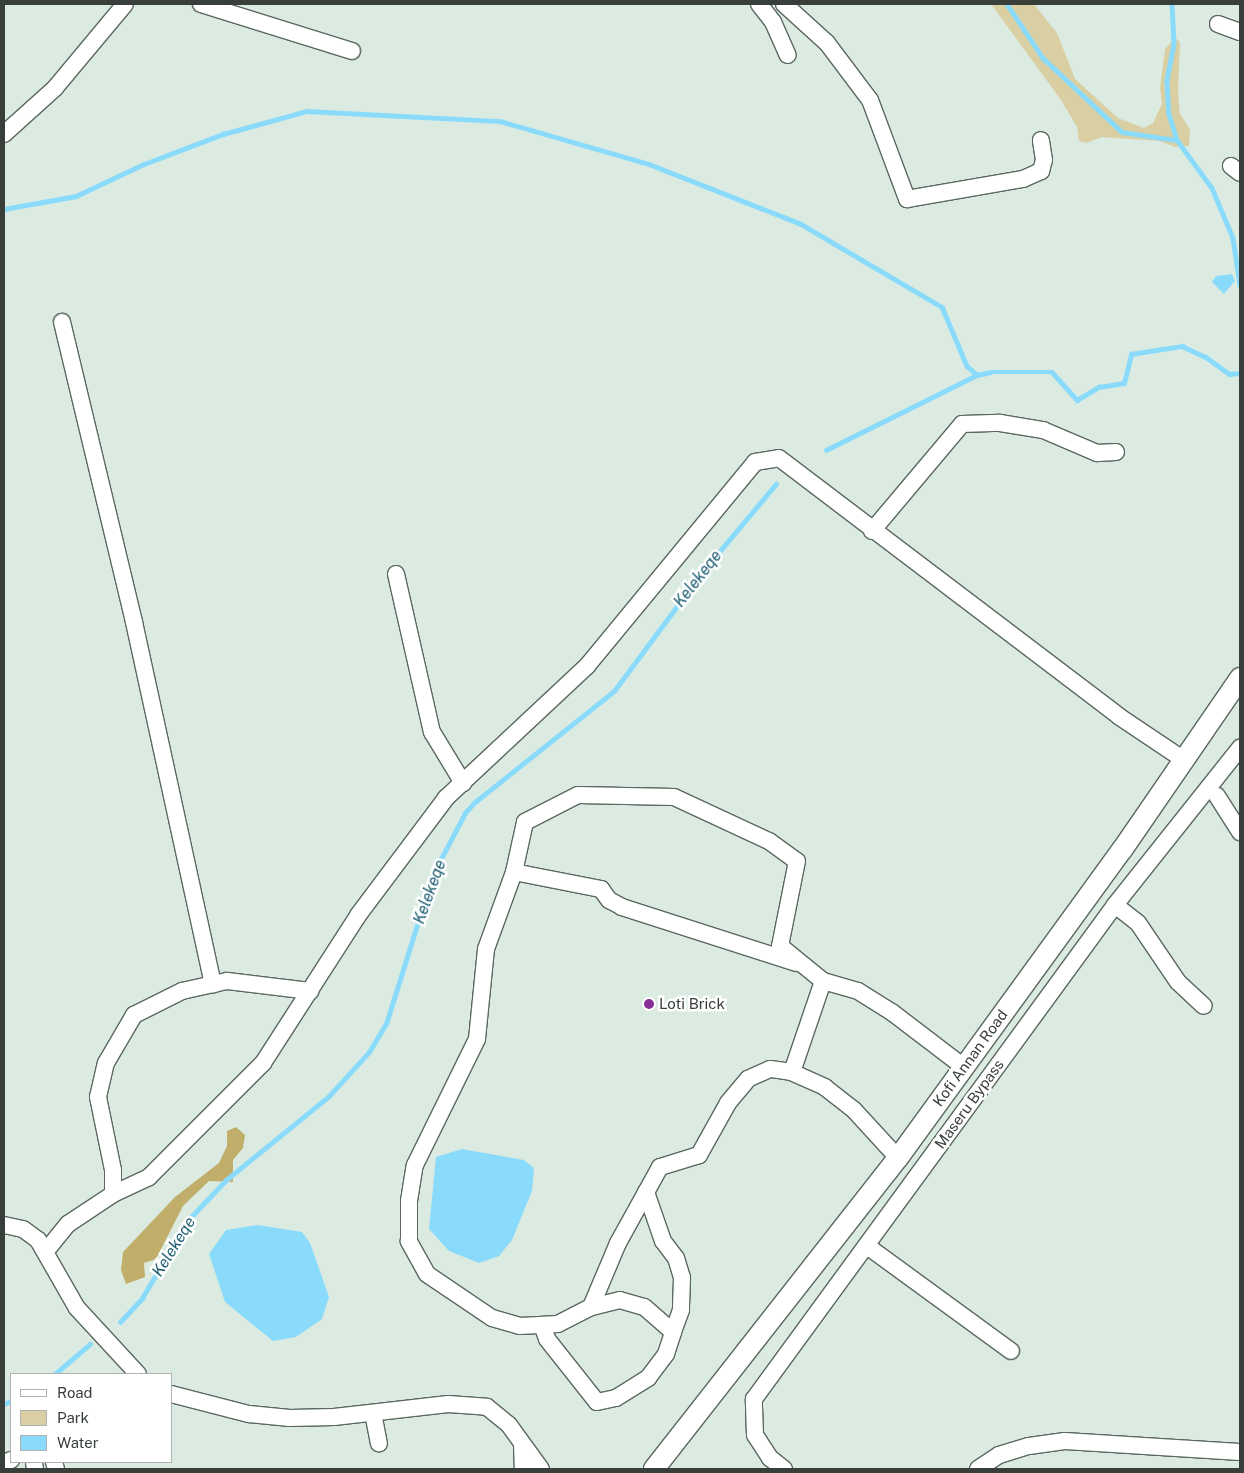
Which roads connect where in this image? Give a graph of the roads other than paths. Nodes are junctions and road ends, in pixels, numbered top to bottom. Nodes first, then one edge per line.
1 (201, 4) edge
2 (759, 4) edge
3 (784, 4) edge
4 (116, 7) edge
5 (1218, 24) dead end
6 (1240, 32) edge
7 (352, 51) dead end
8 (788, 55) dead end
9 (4, 134) edge
10 (1042, 140) dead end
11 (62, 322) dead end
12 (1116, 452) dead end
13 (872, 531) junction
14 (396, 574) dead end
15 (1240, 678) edge
16 (1240, 748) edge
17 (1184, 760) junction
18 (1234, 769) edge
19 (463, 783) junction
20 (1217, 796) dead end
21 (1240, 832) edge
22 (514, 872) junction
23 (1115, 905) junction
24 (802, 964) junction
25 (823, 981) junction
26 (213, 984) junction
27 (310, 991) junction
28 (1204, 1006) dead end
29 (964, 1067) junction
30 (792, 1072) junction
31 (898, 1158) junction
32 (646, 1192) junction
33 (113, 1194) junction
34 (4, 1225) edge
35 (867, 1246) junction
36 (46, 1251) junction
37 (591, 1307) junction
38 (542, 1325) junction
39 (673, 1332) junction
40 (1011, 1351) dead end
41 (137, 1373) edge
42 (172, 1394) edge
43 (373, 1413) junction
44 (688, 1429) junction
45 (379, 1443) dead end
46 (522, 1444) junction
47 (1240, 1452) edge
48 (523, 1469) edge
49 (540, 1469) edge
50 (642, 1469) edge
51 (654, 1469) edge
52 (784, 1469) edge
53 (978, 1469) edge

1 - 7 street
2 - 8 street
3 - 10 street
4 - 9 street
5 - 6 street
11 - 26 street
12 - 13 street
13 - 17 street
13 - 19 street
14 - 19 street
15 - 17 main road, Kofi Annan Road
16 - 18 street, Maseru Bypass
17 - 29 main road, Kofi Annan Road
18 - 23 street, Maseru Bypass
19 - 27 street
20 - 21 street
22 - 24 street
22 - 24 street
22 - 38 street
23 - 28 street
23 - 35 street, Maseru Bypass
24 - 25 street
25 - 29 street
25 - 30 street
26 - 27 street
26 - 33 street
27 - 33 street
29 - 31 main road, Kofi Annan Road
30 - 31 street
30 - 32 street
31 - 44 main road, Kofi Annan Road
32 - 37 street
32 - 39 street
33 - 36 street
34 - 36 street
35 - 40 street
35 - 52 street, Maseru Bypass
36 - 41 street
37 - 38 street
37 - 39 street
38 - 39 street
42 - 43 street
43 - 45 street
43 - 46 street
44 - 50 main road, Kofi Annan Road
44 - 51 main road, Kofi Annan Road
46 - 48 street
46 - 49 street
47 - 53 street

